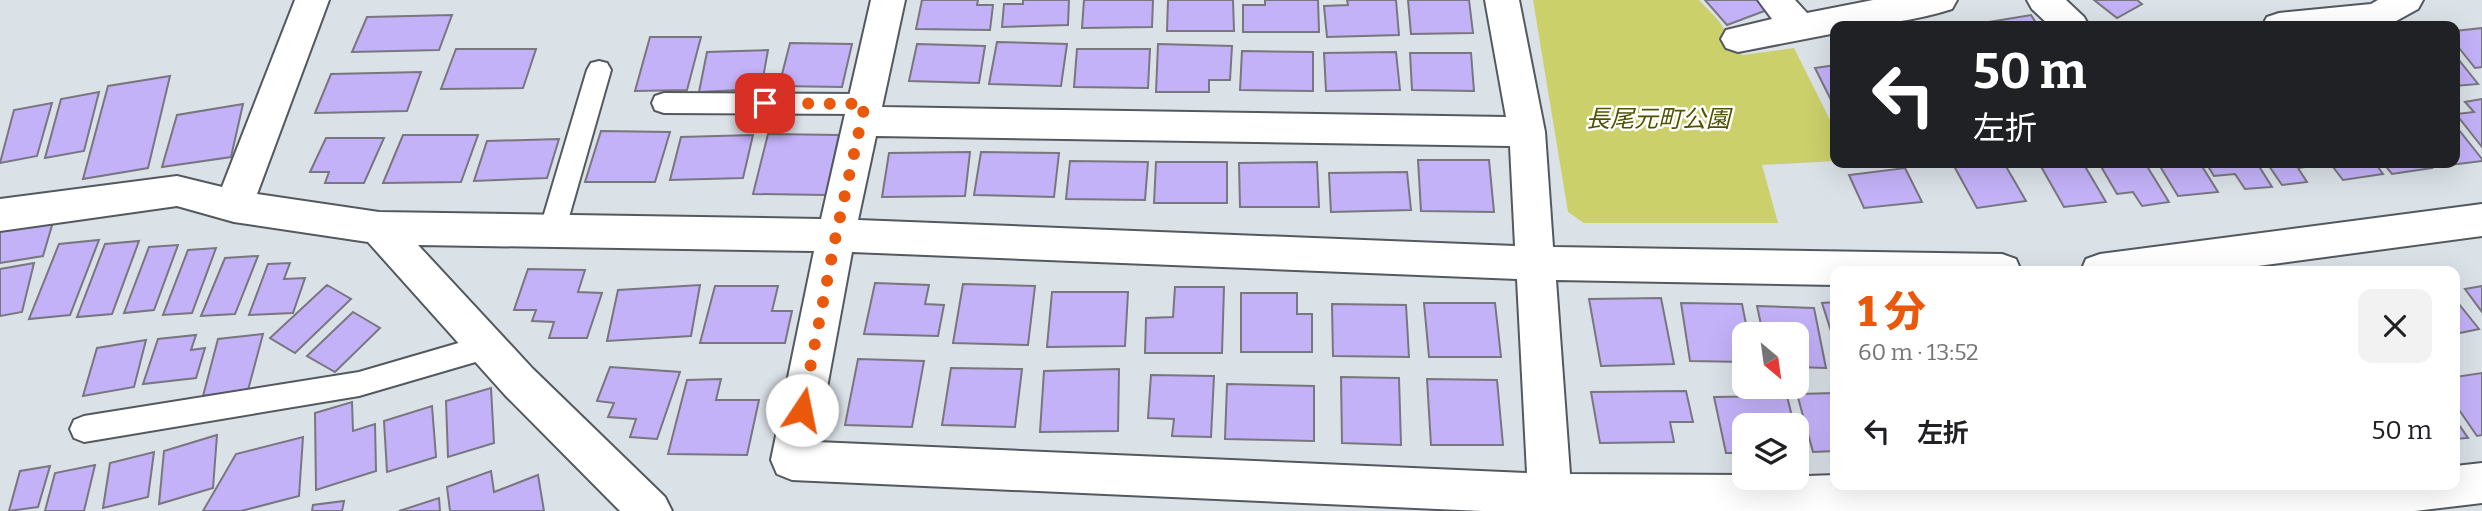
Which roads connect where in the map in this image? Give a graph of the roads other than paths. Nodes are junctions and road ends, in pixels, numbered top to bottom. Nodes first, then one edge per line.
1 (312, 0) edge
2 (888, 0) edge
3 (1502, 0) edge
4 (1775, 0) edge
5 (1940, 0) edge
6 (2044, 0) edge
7 (2406, 0) edge
8 (1830, 21) edge
9 (1831, 21) edge
10 (2067, 21) edge
11 (2328, 21) edge
12 (1800, 27) junction
13 (1738, 39) dead end
14 (598, 69) dead end
15 (664, 103) dead end
16 (863, 113) junction
17 (1527, 132) junction
18 (234, 206) junction
19 (0, 215) edge
20 (2482, 220) edge
21 (379, 228) junction
22 (552, 231) junction
23 (836, 235) junction
24 (2252, 262) edge
25 (1537, 263) junction
26 (2184, 266) edge
27 (1830, 268) edge
28 (486, 346) junction
29 (84, 429) dead end
30 (2482, 483) edge
31 (2460, 484) edge
32 (2378, 490) edge
33 (1550, 494) junction
34 (2305, 504) edge
35 (650, 511) edge

1 - 18 street
2 - 16 street
3 - 17 street
4 - 12 street
5 - 9 street
6 - 10 street
7 - 11 street
8 - 12 street
12 - 13 street
14 - 22 lane
15 - 16 lane
16 - 17 street
16 - 23 street
17 - 25 street
18 - 19 street
18 - 21 street
20 - 24 street
21 - 22 street
21 - 28 street
22 - 23 street
23 - 25 street
23 - 33 street
24 - 26 street
25 - 27 street
25 - 33 street
28 - 29 lane
28 - 35 street
30 - 31 street
32 - 34 street
33 - 34 street

